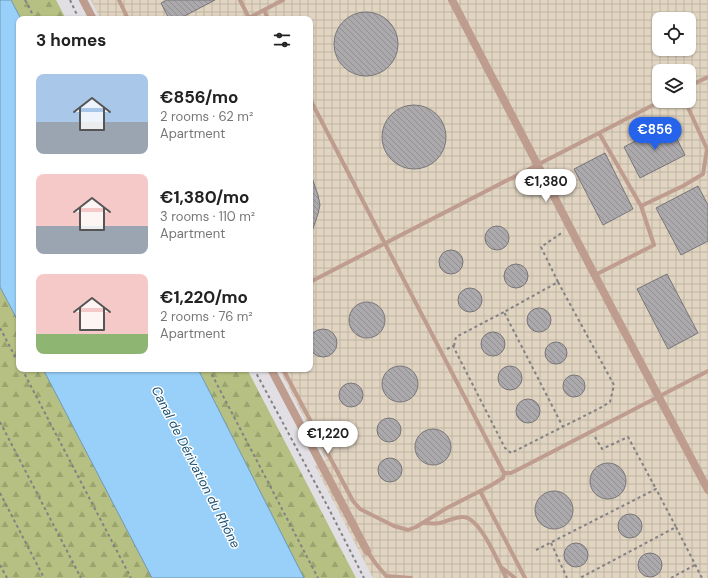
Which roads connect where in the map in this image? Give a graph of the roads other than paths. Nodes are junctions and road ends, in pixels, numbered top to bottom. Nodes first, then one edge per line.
1 (83, 0) edge
2 (119, 0) edge
3 (240, 0) edge
4 (284, 0) edge
5 (452, 0) edge
6 (264, 10) junction
7 (91, 16) edge
8 (127, 16) edge
9 (247, 16) edge
10 (253, 16) edge
11 (267, 16) edge
12 (708, 77) edge
13 (696, 83) edge
14 (313, 105) edge
15 (652, 106) edge
16 (687, 108) edge
17 (599, 133) junction
18 (538, 164) junction
19 (641, 206) junction
20 (385, 243) junction
21 (595, 276) junction
22 (313, 280) edge
23 (708, 371) edge
24 (273, 372) edge
25 (285, 372) edge
26 (659, 396) junction
27 (504, 473) junction
28 (708, 490) edge
29 (480, 491) junction
30 (424, 523) junction
31 (367, 551) joint
32 (500, 566) junction
33 (388, 577) edge
34 (411, 578) edge
35 (506, 578) edge
36 (515, 578) edge
37 (525, 578) edge

1 - 7 street
2 - 8 lane
3 - 9 lane
4 - 6 lane
5 - 18 street
6 - 10 lane
6 - 11 lane
12 - 13 lane
14 - 20 lane
15 - 17 lane
16 - 19 lane
17 - 18 lane
17 - 19 lane
18 - 20 lane
18 - 21 street
19 - 21 lane
20 - 22 lane
20 - 27 lane
21 - 26 street
23 - 26 lane
24 - 31 street
25 - 30 lane
26 - 27 lane
26 - 28 street
27 - 29 lane
29 - 30 lane
29 - 37 lane
30 - 32 lane
31 - 33 lane
32 - 35 lane
32 - 36 lane
33 - 34 lane

